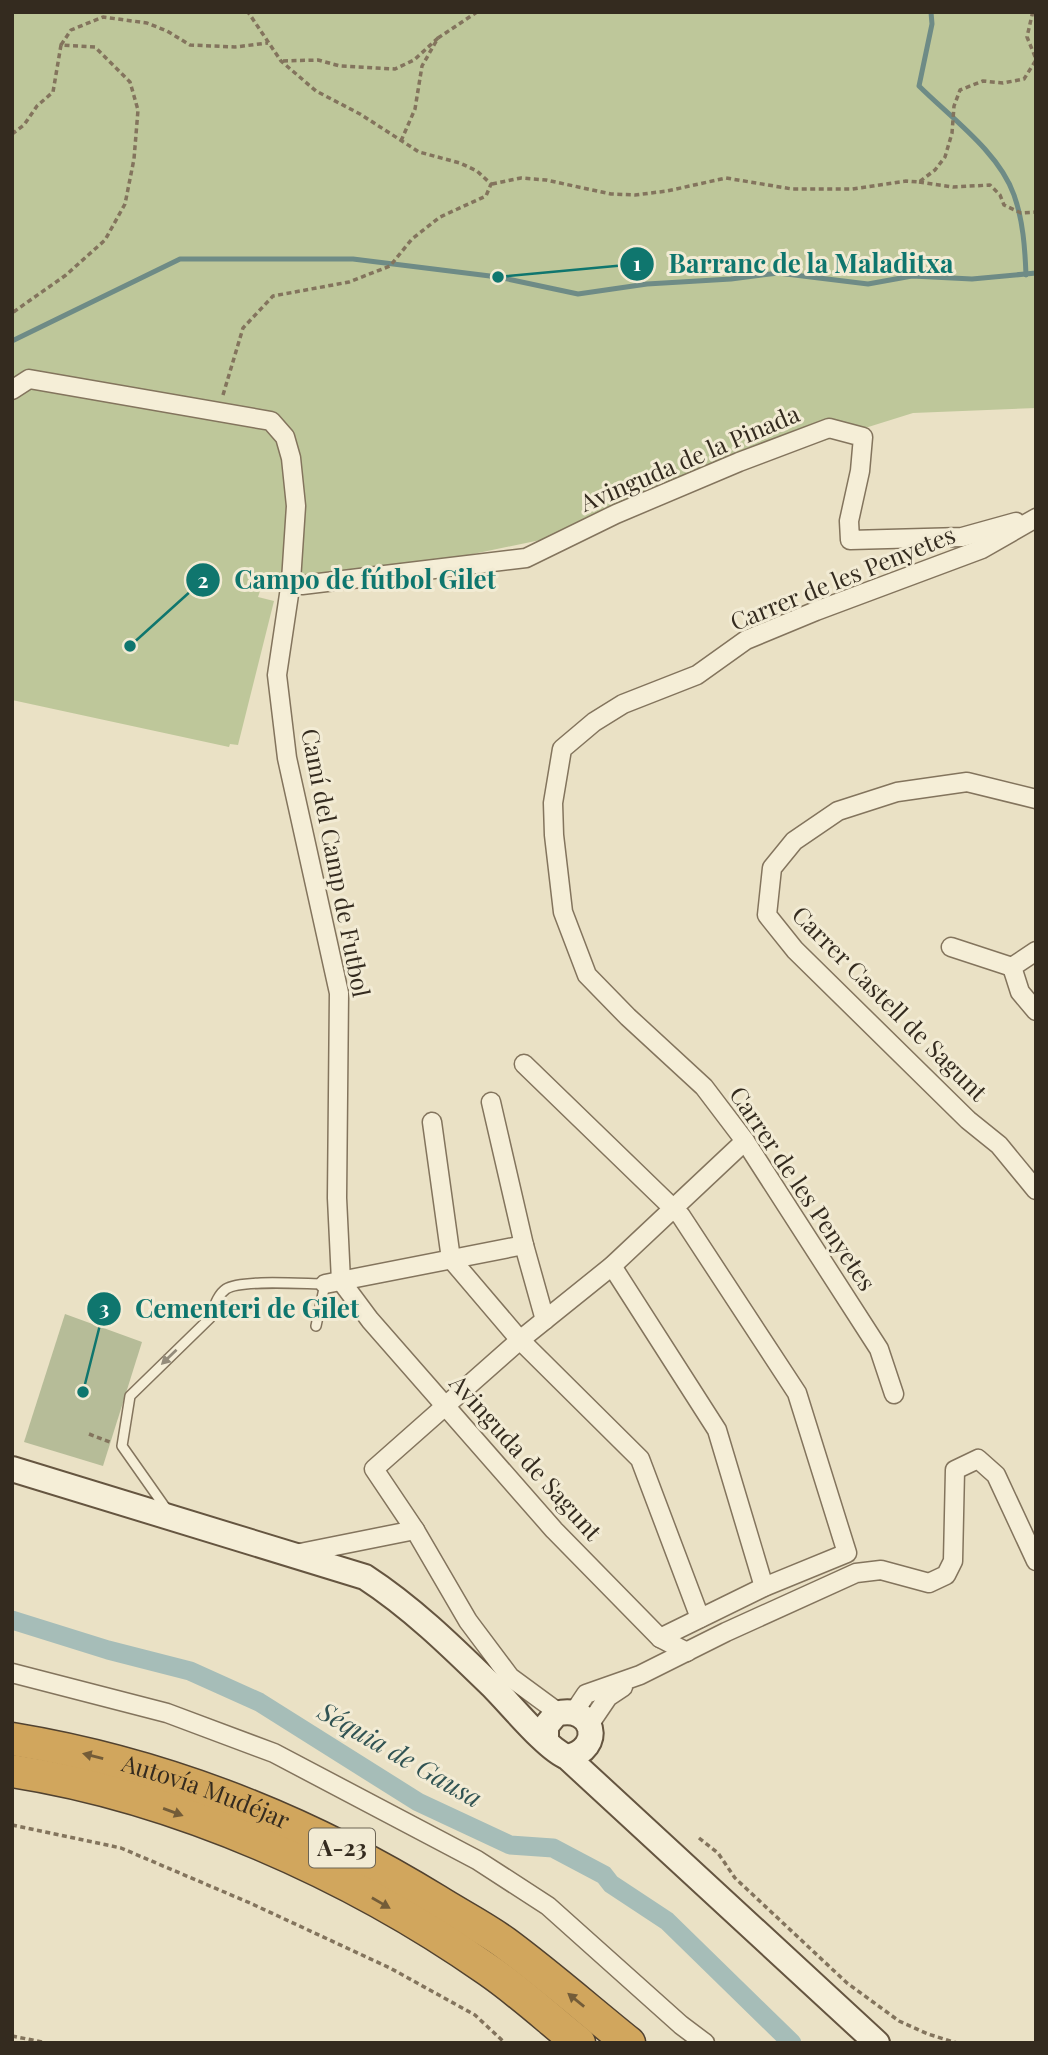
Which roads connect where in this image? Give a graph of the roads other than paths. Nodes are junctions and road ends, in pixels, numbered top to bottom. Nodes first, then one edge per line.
1 (12, 390) edge
2 (1036, 517) edge
3 (291, 581) junction
4 (1036, 799) edge
5 (951, 947) dead end
6 (1036, 951) edge
7 (1012, 967) junction
8 (1036, 1011) edge
9 (524, 1064) dead end
10 (491, 1102) dead end
11 (432, 1122) dead end
12 (745, 1140) junction
13 (1036, 1190) edge
14 (673, 1209) junction
15 (524, 1245) junction
16 (451, 1259) junction
17 (612, 1266) junction
18 (333, 1282) junction
19 (545, 1320) junction
20 (316, 1326) dead end
21 (520, 1340) junction
22 (894, 1394) dead end
23 (444, 1406) junction
24 (12, 1469) edge
25 (172, 1517) junction
26 (415, 1530) junction
27 (293, 1555) junction
28 (1036, 1561) edge
29 (764, 1587) junction
30 (700, 1618) junction
31 (660, 1638) junction
32 (687, 1653) junction
33 (12, 1673) edge
34 (489, 1683) junction
35 (572, 1728) junction
36 (12, 1740) edge
37 (12, 1771) edge
38 (579, 2043) edge
39 (629, 2043) edge
40 (705, 2043) edge
41 (877, 2043) edge

1 - 3 street, Camí del Camp de Futbol
2 - 3 street, Avinguda de la Pinada
2 - 12 street, Carrer de les Penyetes
3 - 18 street, Camí del Camp de Futbol
4 - 13 street, Carrer Castell de Sagunt
5 - 7 street
6 - 7 street
7 - 8 street
9 - 14 street
10 - 15 street
11 - 16 street
12 - 14 street
12 - 22 street, Carrer de les Penyetes
14 - 17 street
14 - 29 street
15 - 16 street
15 - 19 street
16 - 18 street
16 - 21 street
17 - 19 street
17 - 29 street
18 - 20 lane
18 - 23 street, Avinguda de Sagunt
18 -> 25 lane
19 - 21 street
21 - 23 street
21 - 30 street
23 - 26 street
23 - 31 street, Avinguda de Sagunt
24 - 25 street
25 - 27 street
26 - 27 street
26 - 35 street
27 - 34 street
28 - 32 street
29 - 30 street
30 - 31 street
31 - 32 street, Avinguda de Sagunt
32 - 35 street
33 - 40 street
34 - 35 street
34 - 35 street
35 - 41 street
39 -> 36 highway, Autovía Mudéjar / A-23
37 -> 38 highway, Autovía Mudéjar / A-23

